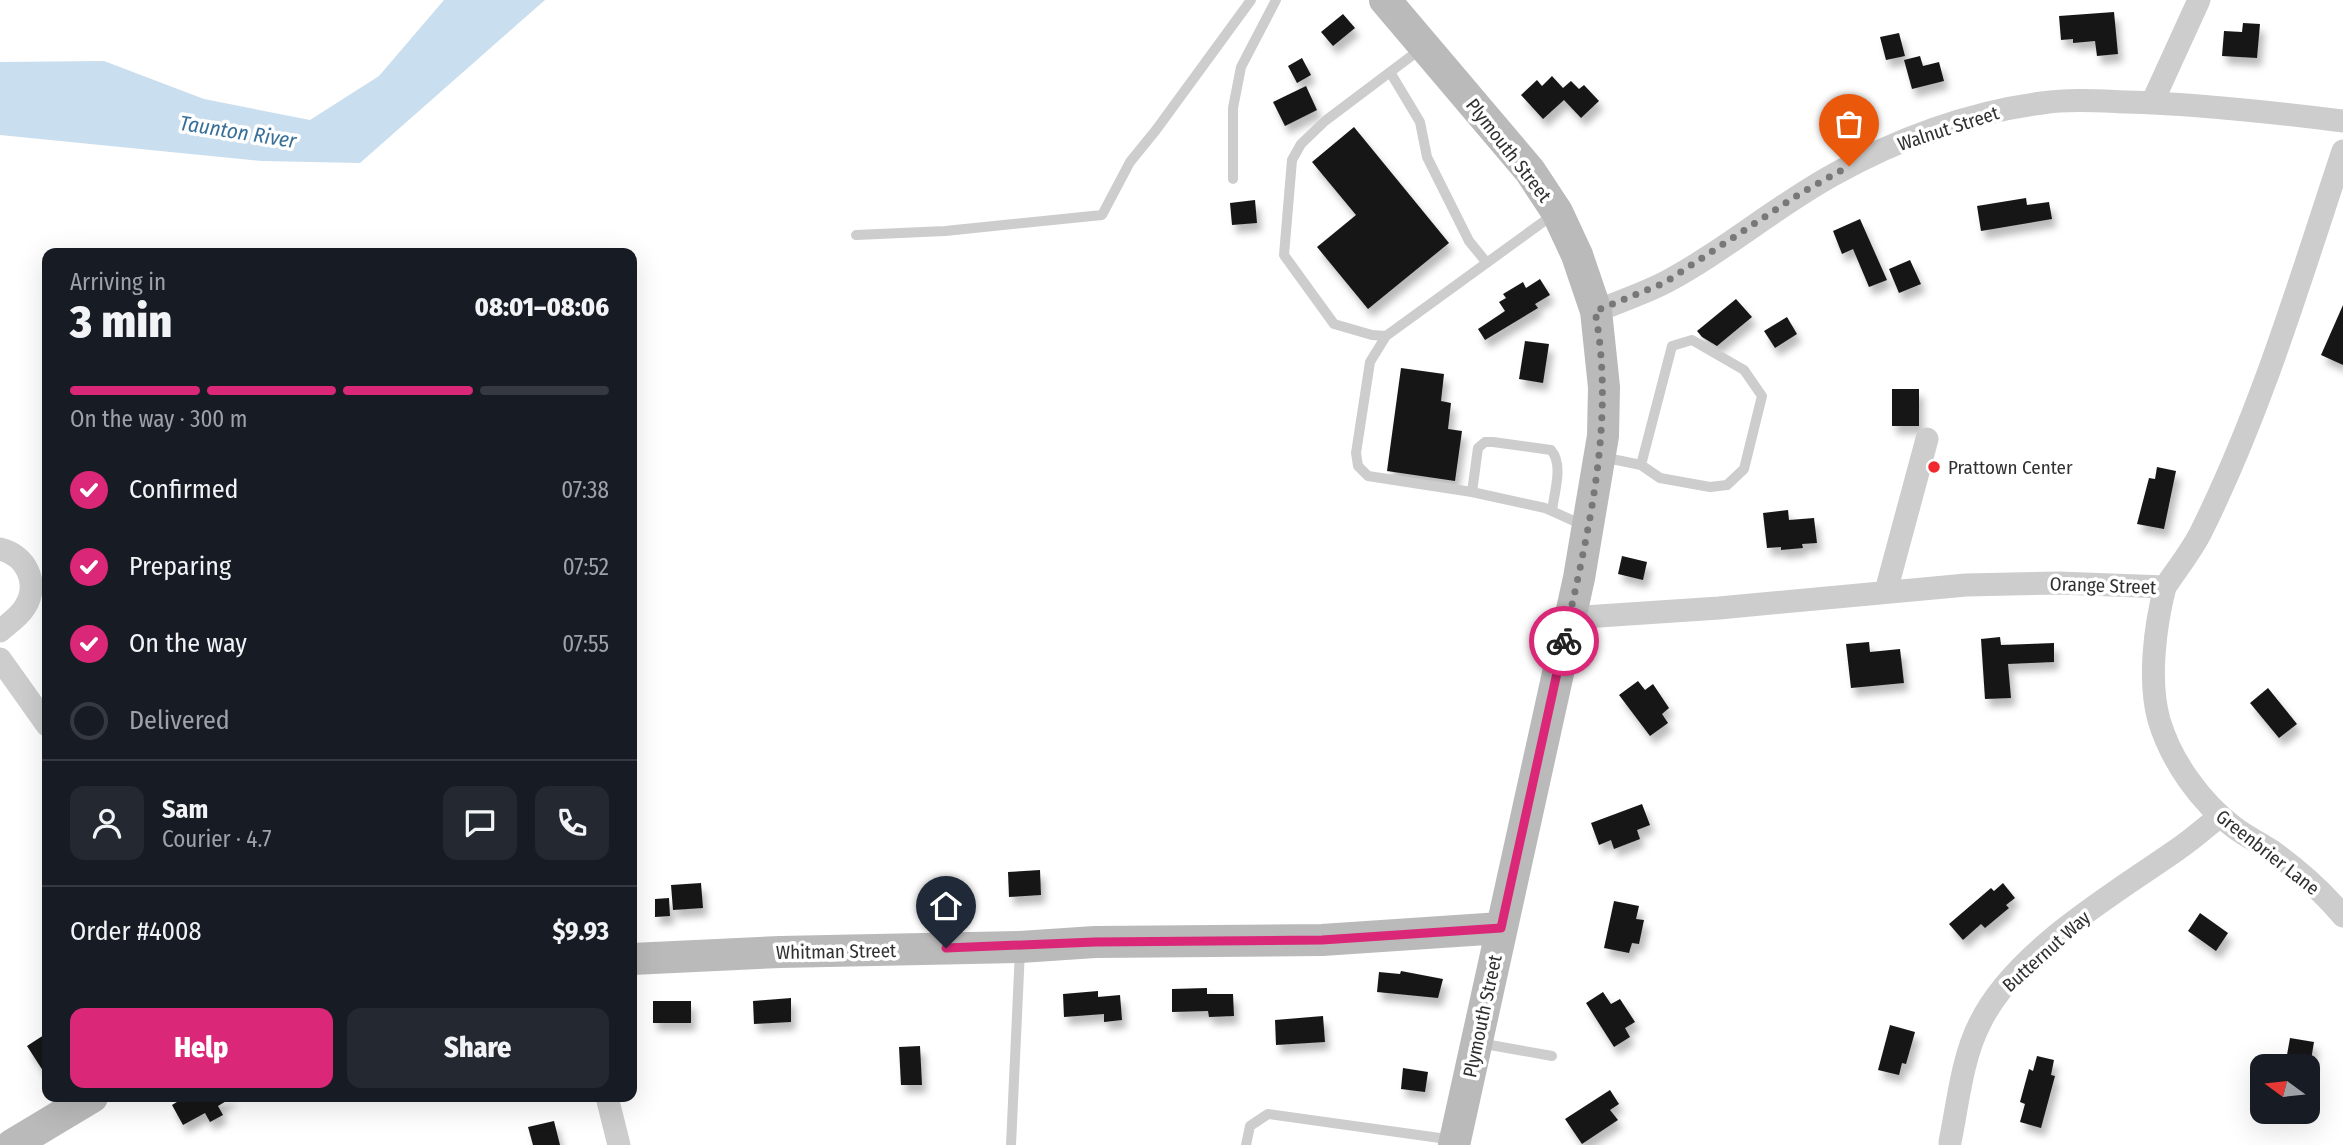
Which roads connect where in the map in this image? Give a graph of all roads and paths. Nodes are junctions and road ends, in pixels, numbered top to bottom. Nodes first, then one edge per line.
1 (1251, 0) edge
2 (1276, 0) edge
3 (1385, 0) edge
4 (2199, 0) edge
5 (1424, 46) junction
6 (1390, 72) junction
7 (2152, 103) junction
8 (2343, 121) edge
9 (2343, 151) edge
10 (1233, 178) dead end
11 (1557, 212) junction
12 (856, 234) dead end
13 (1487, 263) junction
14 (1595, 311) junction
15 (1386, 336) junction
16 (1927, 439) dead end
17 (1599, 457) junction
18 (1641, 465) junction
19 (1472, 492) junction
20 (1552, 511) junction
21 (1587, 527) junction
22 (0, 549) edge
23 (2165, 587) junction
24 (1886, 591) junction
25 (1569, 618) junction
26 (0, 631) edge
27 (0, 659) edge
28 (42, 718) edge
29 (2220, 816) junction
30 (2343, 916) edge
31 (1501, 928) junction
32 (1020, 947) junction
33 (637, 958) edge
34 (1477, 1042) junction
35 (1552, 1056) dead end
36 (84, 1102) edge
37 (608, 1102) edge
38 (1410, 1140) edge
39 (1455, 1143) edge
40 (1947, 1144) edge
41 (12, 1145) edge
42 (619, 1145) edge
43 (1011, 1145) edge
44 (1247, 1145) edge

1 - 12 lane
2 - 10 lane
3 - 5 main road, Plymouth Street
4 - 7 street
5 - 6 lane
5 - 11 main road, Plymouth Street
6 - 13 lane
6 - 15 lane
7 - 8 street, Walnut Street
7 - 14 street, Walnut Street
9 - 23 street, Orange Street
11 - 13 lane
11 - 14 main road, Plymouth Street
13 - 15 lane
14 - 17 main road, Plymouth Street
15 - 19 lane
16 - 24 street
17 - 18 lane
17 - 21 main road, Plymouth Street
18 - 18 lane
19 - 20 lane
19 - 20 lane
20 - 21 lane
21 - 25 main road, Plymouth Street
22 - 26 street
23 - 24 street, Orange Street
23 - 29 street, Greenbrier Lane
24 - 25 street, Orange Street
25 - 31 main road, Plymouth Street
27 - 28 street
29 - 30 street, Greenbrier Lane
29 - 40 street, Butternut Way
31 - 32 main road, Whitman Street
31 - 34 main road, Plymouth Street
32 - 33 main road, Whitman Street
32 - 43 lane
34 - 35 lane
34 - 39 main road, Plymouth Street
36 - 41 main road
37 - 42 street
38 - 39 lane
38 - 44 lane

